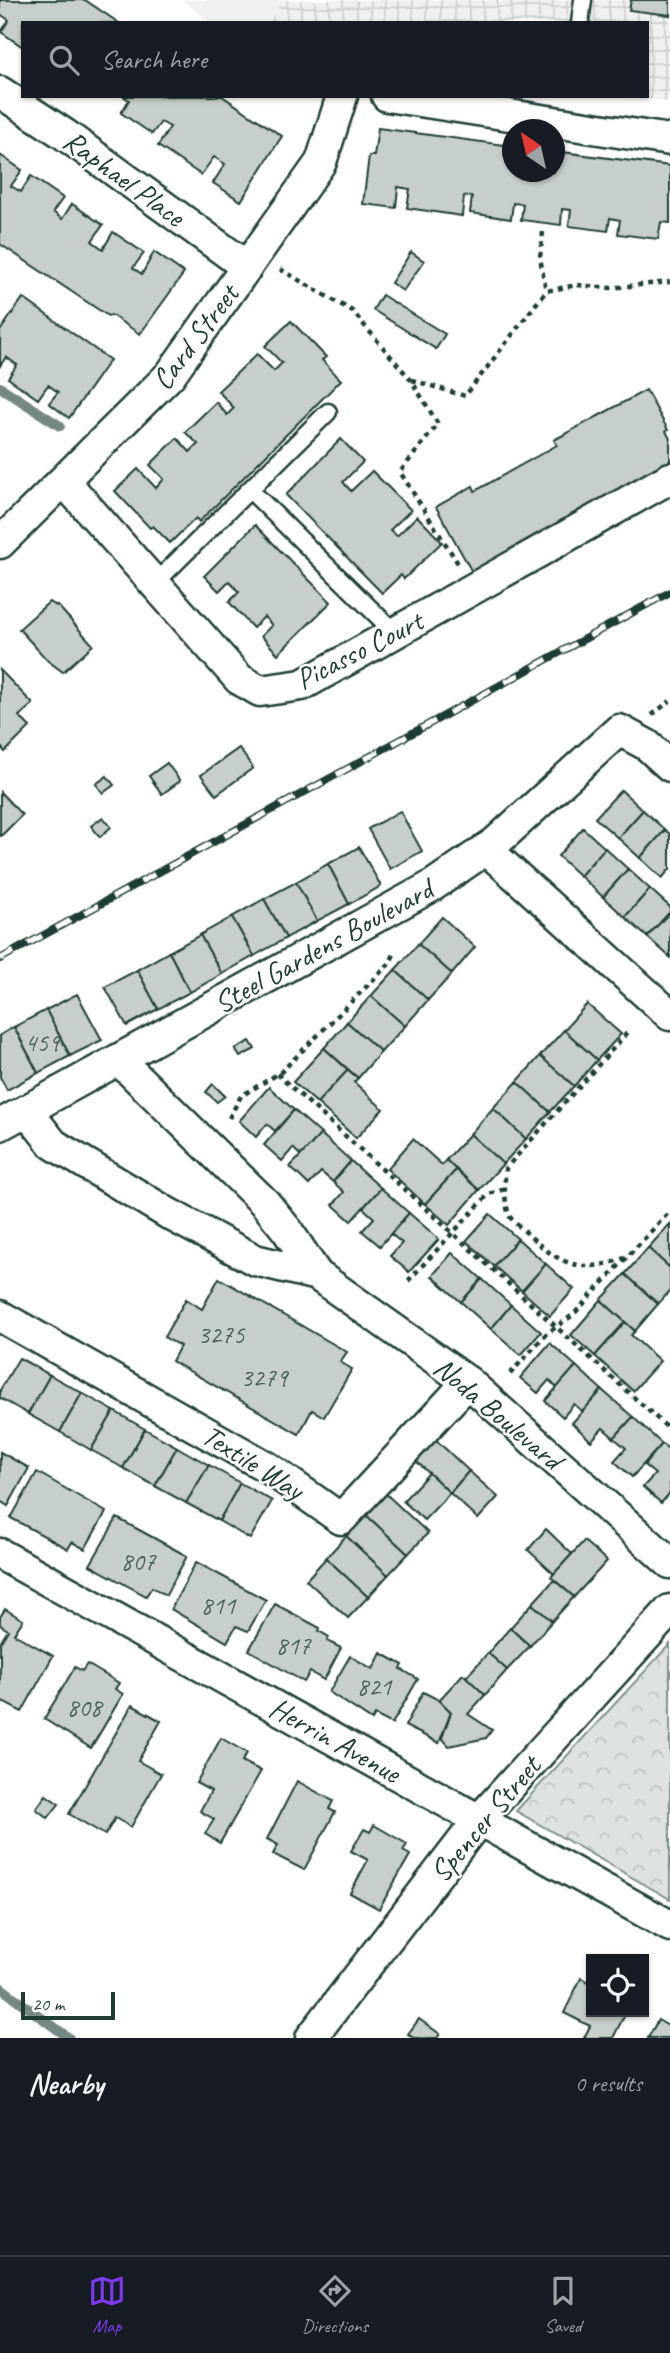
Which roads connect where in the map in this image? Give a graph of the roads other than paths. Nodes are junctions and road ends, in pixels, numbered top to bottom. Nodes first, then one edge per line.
1 (583, 0) edge
2 (580, 21) edge
3 (0, 92) edge
4 (341, 98) edge
5 (400, 98) edge
6 (670, 141) edge
7 (251, 260) junction
8 (328, 412) dead end
9 (670, 478) edge
10 (64, 481) junction
11 (250, 489) junction
12 (0, 543) edge
13 (153, 585) junction
14 (395, 633) junction
15 (670, 766) edge
16 (486, 849) junction
17 (670, 1015) edge
18 (119, 1060) junction
19 (27, 1111) junction
20 (0, 1125) edge
21 (317, 1275) junction
22 (0, 1316) edge
23 (468, 1382) junction
24 (0, 1554) edge
25 (670, 1563) edge
26 (670, 1610) edge
27 (479, 1820) junction
28 (670, 1926) edge
29 (311, 2038) edge

1 - 2 lane
3 - 7 street, Raphael Place
4 - 7 street, Card Street
5 - 6 street
7 - 10 street, Card Street
8 - 11 lane
9 - 14 street, Picasso Court
10 - 12 street, Card Street
10 - 13 street, Picasso Court
11 - 13 lane
11 - 14 lane
13 - 14 street, Picasso Court
15 - 16 street, Steel Gardens Boulevard
16 - 17 street
16 - 18 street, Steel Gardens Boulevard
18 - 19 street, Steel Gardens Boulevard
18 - 21 street, Noda Boulevard
19 - 20 street, Steel Gardens Boulevard
19 - 21 street, Noda Boulevard
21 - 23 street, Noda Boulevard
22 - 23 street, Textile Way
23 - 25 street, Noda Boulevard
24 - 27 street, Herrin Avenue
26 - 27 street, Spencer Street
27 - 28 street, Herrin Avenue
27 - 29 street, Spencer Street

